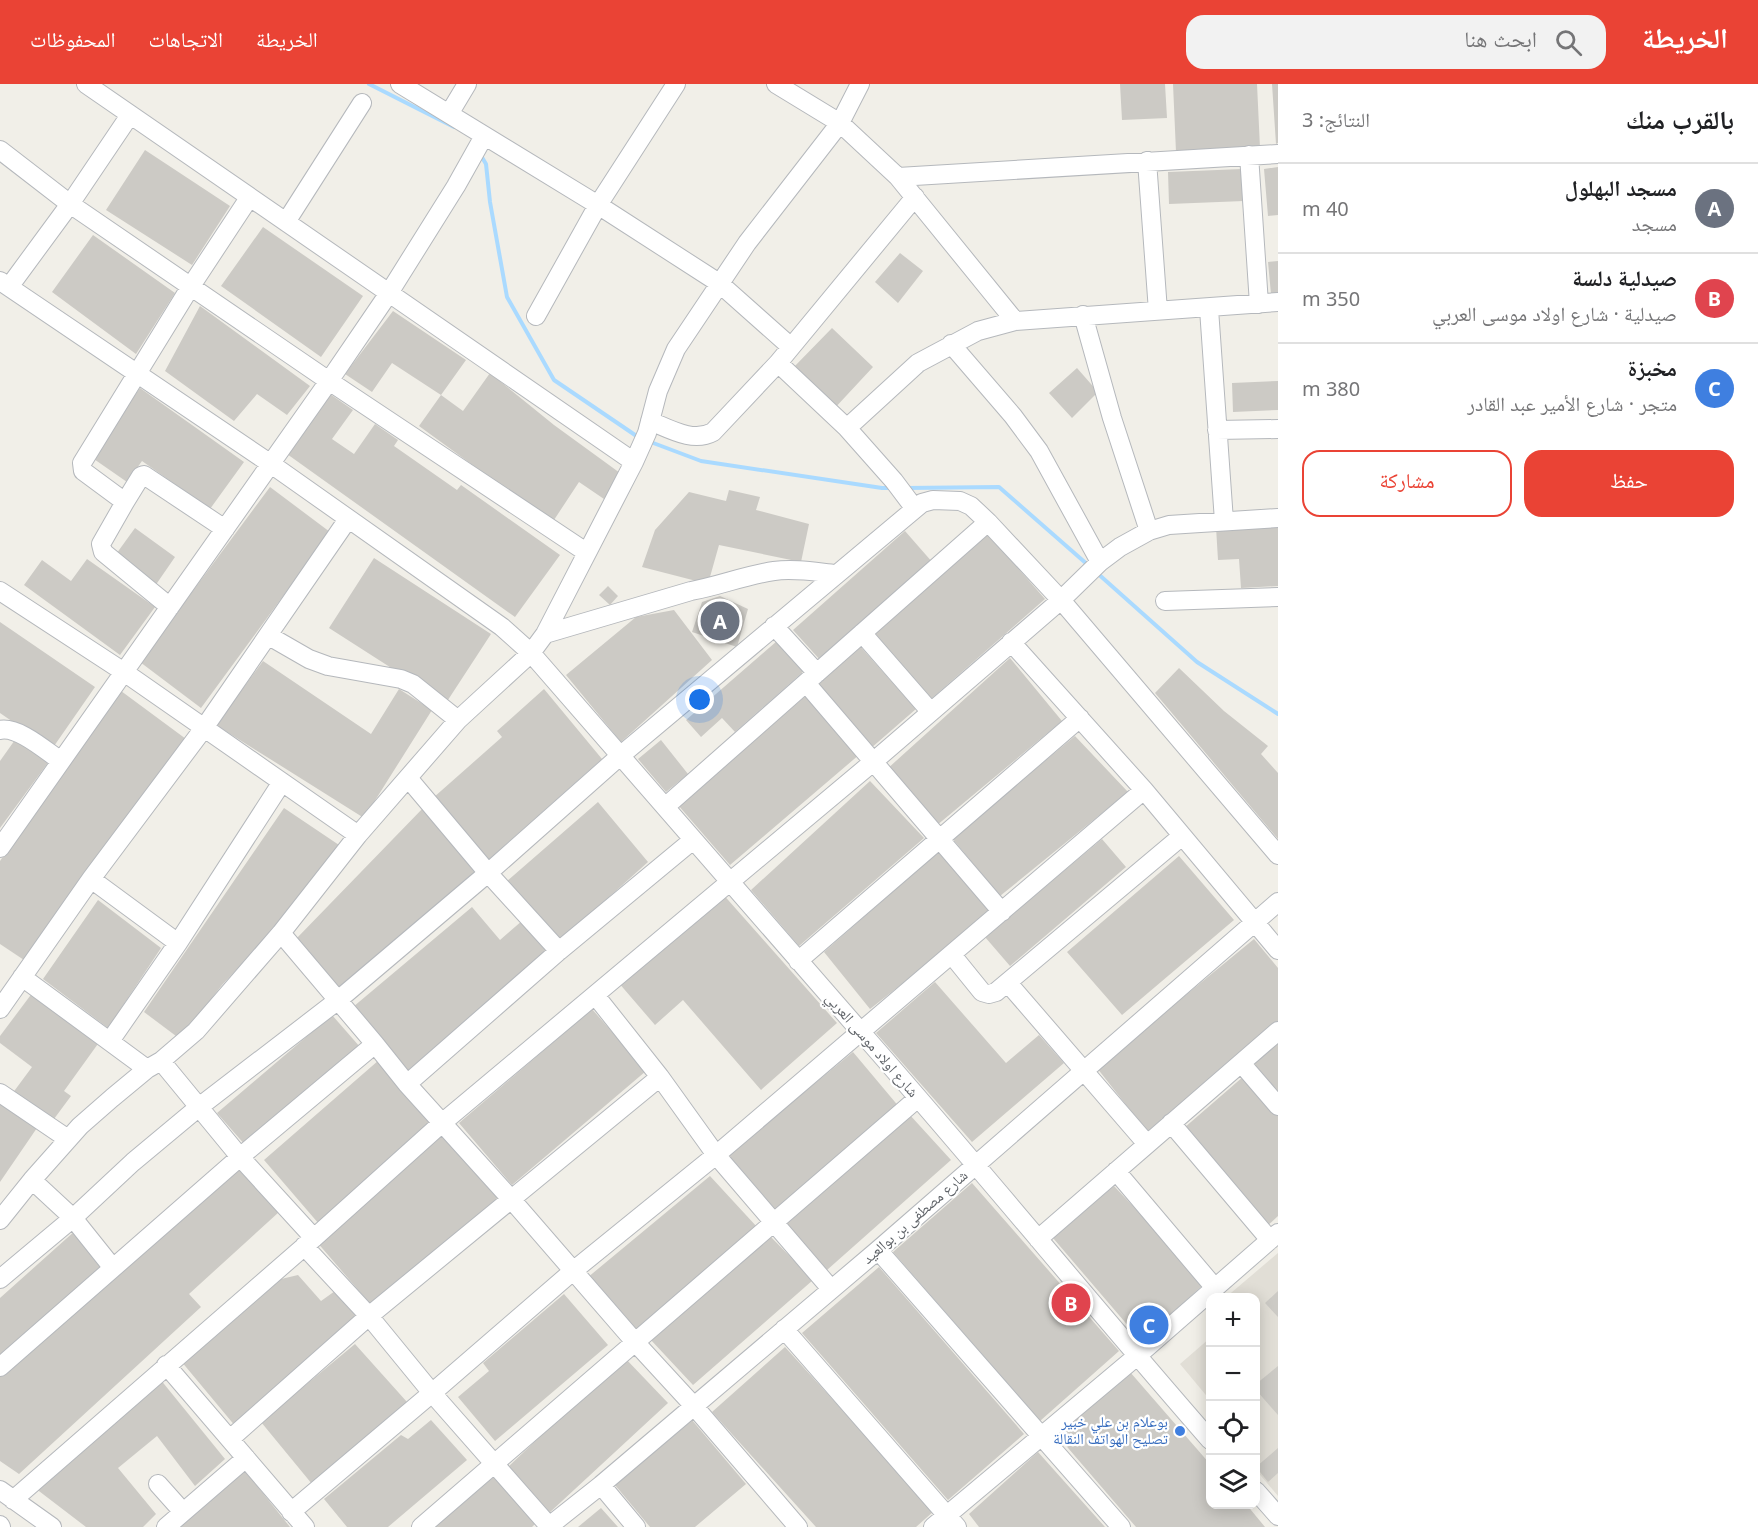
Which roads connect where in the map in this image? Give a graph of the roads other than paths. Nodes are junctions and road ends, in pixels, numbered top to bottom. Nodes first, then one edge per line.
1 (86, 84) edge
2 (400, 84) edge
3 (467, 84) edge
4 (676, 84) edge
5 (776, 84) edge
6 (860, 84) edge
7 (362, 103) dead end
8 (449, 114) junction
9 (130, 115) junction
10 (840, 123) junction
11 (484, 136) junction
12 (0, 150) edge
13 (1278, 154) edge
14 (1249, 155) junction
15 (1147, 161) junction
16 (898, 177) junction
17 (915, 197) junction
18 (249, 198) junction
19 (70, 204) junction
20 (598, 205) junction
21 (286, 222) junction
22 (719, 283) junction
23 (4, 284) edge
24 (191, 286) junction
25 (389, 293) junction
26 (1278, 302) edge
27 (1259, 303) junction
28 (1209, 309) junction
29 (1158, 311) junction
30 (1083, 315) junction
31 (536, 316) dead end
32 (1015, 321) junction
33 (951, 344) junction
34 (791, 347) junction
35 (778, 363) junction
36 (137, 374) junction
37 (329, 381) junction
38 (847, 428) junction
39 (1278, 429) edge
40 (1217, 430) junction
41 (643, 441) junction
42 (271, 464) junction
43 (125, 501) junction
44 (915, 509) junction
45 (1278, 518) edge
46 (348, 519) junction
47 (1224, 521) junction
48 (988, 522) junction
49 (225, 529) junction
50 (1149, 531) junction
51 (586, 552) junction
52 (1100, 562) junction
53 (836, 574) junction
54 (1, 594) edge
55 (1278, 597) edge
56 (1061, 600) junction
57 (1165, 601) dead end
58 (170, 607) junction
59 (774, 626) junction
60 (862, 633) junction
61 (545, 634) junction
62 (269, 636) junction
63 (1011, 642) junction
64 (531, 653) junction
65 (124, 672) junction
66 (811, 678) junction
67 (930, 711) junction
68 (1080, 718) junction
69 (458, 720) junction
70 (204, 728) junction
71 (0, 730) edge
72 (620, 756) junction
73 (61, 761) junction
74 (873, 762) junction
75 (408, 778) junction
76 (282, 782) junction
77 (1144, 790) junction
78 (665, 807) junction
79 (358, 835) junction
80 (1182, 836) junction
81 (940, 839) junction
82 (693, 840) junction
83 (0, 848) edge
84 (1278, 855) edge
85 (488, 873) junction
86 (91, 879) junction
87 (728, 882) junction
88 (1278, 902) edge
89 (1002, 912) junction
90 (1254, 922) junction
91 (281, 933) junction
92 (178, 943) junction
93 (1278, 950) edge
94 (559, 951) junction
95 (952, 955) junction
96 (798, 961) junction
97 (22, 977) junction
98 (1008, 983) junction
99 (595, 994) junction
100 (337, 1001) junction
101 (0, 1009) edge
102 (861, 1031) junction
103 (1278, 1031) edge
104 (110, 1041) junction
105 (375, 1044) junction
106 (1240, 1063) junction
107 (154, 1065) junction
108 (1084, 1069) junction
109 (660, 1077) junction
110 (407, 1084) junction
111 (0, 1093) edge
112 (918, 1098) junction
113 (1278, 1106) edge
114 (199, 1107) junction
115 (442, 1123) junction
116 (1172, 1123) junction
117 (68, 1139) junction
118 (1147, 1144) junction
119 (716, 1155) junction
120 (240, 1156) junction
121 (975, 1166) junction
122 (1116, 1171) junction
123 (32, 1180) junction
124 (511, 1198) junction
125 (73, 1218) junction
126 (0, 1220) edge
127 (774, 1223) junction
128 (1274, 1237) edge
129 (1038, 1239) junction
130 (309, 1242) junction
131 (878, 1250) junction
132 (113, 1268) junction
133 (573, 1271) junction
134 (0, 1279) edge
135 (1215, 1288) junction
136 (831, 1289) junction
137 (369, 1316) junction
138 (784, 1329) junction
139 (635, 1342) junction
140 (1137, 1356) junction
141 (166, 1365) junction
142 (0, 1367) edge
143 (432, 1394) junction
144 (693, 1405) junction
145 (1041, 1435) junction
146 (1206, 1435) edge
147 (230, 1439) junction
148 (246, 1458) junction
149 (495, 1464) junction
150 (158, 1484) dead end
151 (600, 1485) junction
152 (7, 1495) edge
153 (1260, 1496) edge
154 (183, 1512) junction
155 (291, 1512) junction
156 (1278, 1516) edge
157 (946, 1523) edge
158 (548, 1526) edge
159 (52, 1527) edge
160 (166, 1527) edge
161 (305, 1527) edge
162 (421, 1527) edge
163 (636, 1527) edge
164 (798, 1527) edge
165 (1120, 1527) edge

1 - 9 street
2 - 8 street
3 - 8 street
4 - 20 street
5 - 10 street
6 - 10 street
7 - 21 street
8 - 11 street
9 - 18 street
9 - 19 street
10 - 16 street
10 - 22 street
11 - 20 street
11 - 25 street
12 - 19 street
13 - 14 street
14 - 15 street
14 - 27 street
15 - 16 street
15 - 29 street
16 - 17 street
17 - 32 street
17 - 34 street
18 - 21 street
18 - 24 street
19 - 23 street
19 - 24 street
20 - 22 street
20 - 31 street
21 - 25 street
22 - 34 street
22 - 41 street
23 - 36 street, شارع اولاد موسى العربي
24 - 36 street
24 - 37 street
25 - 37 street
25 - 41 street
26 - 27 street
27 - 28 street
28 - 29 street
28 - 40 street
29 - 30 street
30 - 32 street
30 - 50 street
32 - 33 street
33 - 38 street
33 - 52 street
34 - 35 street
35 - 38 street
35 - 41 street
36 - 42 street, شارع اولاد موسى العربي
36 - 43 street
37 - 42 street
37 - 51 street
38 - 44 street
39 - 40 street
40 - 47 street
41 - 51 street
42 - 46 street, شارع اولاد موسى العربي
42 - 49 street
43 - 49 street
43 - 58 street
44 - 48 street
44 - 53 street
45 - 47 street
46 - 62 street
46 - 64 street, شارع اولاد موسى العربي
47 - 50 street
48 - 56 street
48 - 60 street
49 - 58 street
50 - 52 street
51 - 61 street
52 - 56 street
53 - 59 street
53 - 61 street
54 - 65 street
55 - 57 street
56 - 63 street
56 - 84 street
58 - 65 street
59 - 66 street
59 - 72 street
60 - 66 street
60 - 67 street
61 - 64 street
62 - 69 street
62 - 70 street
63 - 67 street
63 - 68 street
64 - 69 street
64 - 72 street, شارع اولاد موسى العربي
65 - 70 street
65 - 73 street
66 - 74 street
66 - 78 street
67 - 74 street
68 - 77 street
68 - 81 street
69 - 75 street
70 - 76 street
70 - 86 street
71 - 73 street
72 - 78 street, شارع اولاد موسى العربي
72 - 85 street
73 - 83 street
74 - 81 street
74 - 87 street
75 - 79 street
75 - 85 street
76 - 79 street
76 - 92 street
77 - 80 street
77 - 89 street
78 - 82 street, شارع اولاد موسى العربي
79 - 91 street
80 - 90 street
80 - 98 street
81 - 89 street
81 - 96 street
82 - 87 street, شارع اولاد موسى العربي
82 - 94 street
85 - 94 street
85 - 100 street
86 - 92 street
86 - 97 street
87 - 96 street, شارع اولاد موسى العربي
87 - 99 street
88 - 90 street, شارع مصطفى بن بوالعيد
89 - 95 street
90 - 93 street
90 - 108 street, شارع مصطفى بن بوالعيد
91 - 100 street
91 - 107 street
92 - 104 street
94 - 110 street
95 - 98 street
95 - 102 street
96 - 102 street, شارع اولاد موسى العربي
97 - 101 street
97 - 104 street
98 - 108 street
99 - 109 street
99 - 115 street
100 - 105 street
100 - 114 street
102 - 112 street, شارع اولاد موسى العربي
102 - 119 street
103 - 106 street
104 - 107 street
105 - 110 street
105 - 120 street
106 - 113 street
106 - 116 street
107 - 114 street
107 - 117 street
108 - 118 street
108 - 121 street, شارع مصطفى بن بوالعيد
109 - 119 street
109 - 124 street
110 - 115 street
111 - 117 street
112 - 121 street, شارع اولاد موسى العربي
112 - 127 street
114 - 120 street
114 - 125 street
115 - 124 street
115 - 130 street
116 - 118 street
116 - 128 street
117 - 123 street
118 - 122 street
119 - 127 street
119 - 133 street
120 - 130 street
120 - 132 street
121 - 129 street, شارع اولاد موسى العربي
121 - 131 street, شارع مصطفى بن بوالعيد
122 - 129 street
122 - 135 street
123 - 125 street
123 - 126 street
124 - 133 street
124 - 137 street
125 - 132 street
125 - 134 street
127 - 136 street
127 - 139 street
128 - 135 street
129 - 140 street, شارع اولاد موسى العربي
130 - 137 street
130 - 141 street
131 - 136 street, شارع مصطفى بن بوالعيد
131 - 145 street
132 - 142 street
133 - 139 street
133 - 143 street
135 - 140 street
136 - 138 street, شارع مصطفى بن بوالعيد
137 - 143 street
137 - 147 street
138 - 144 street, شارع مصطفى بن بوالعيد
138 - 157 street
139 - 144 street
139 - 149 street
140 - 145 street
140 - 146 street, شارع اولاد موسى العربي
141 - 147 street
141 - 152 street
143 - 149 street
143 - 155 street
144 - 151 street, شارع مصطفى بن بوالعيد
144 - 164 street
145 - 157 street
145 - 165 street
147 - 148 street
148 - 154 street
148 - 155 street
149 - 158 street
149 - 162 street
150 - 154 street
151 - 158 street, شارع مصطفى بن بوالعيد
151 - 163 street
152 - 159 street
153 - 156 street
154 - 160 street
155 - 161 street

